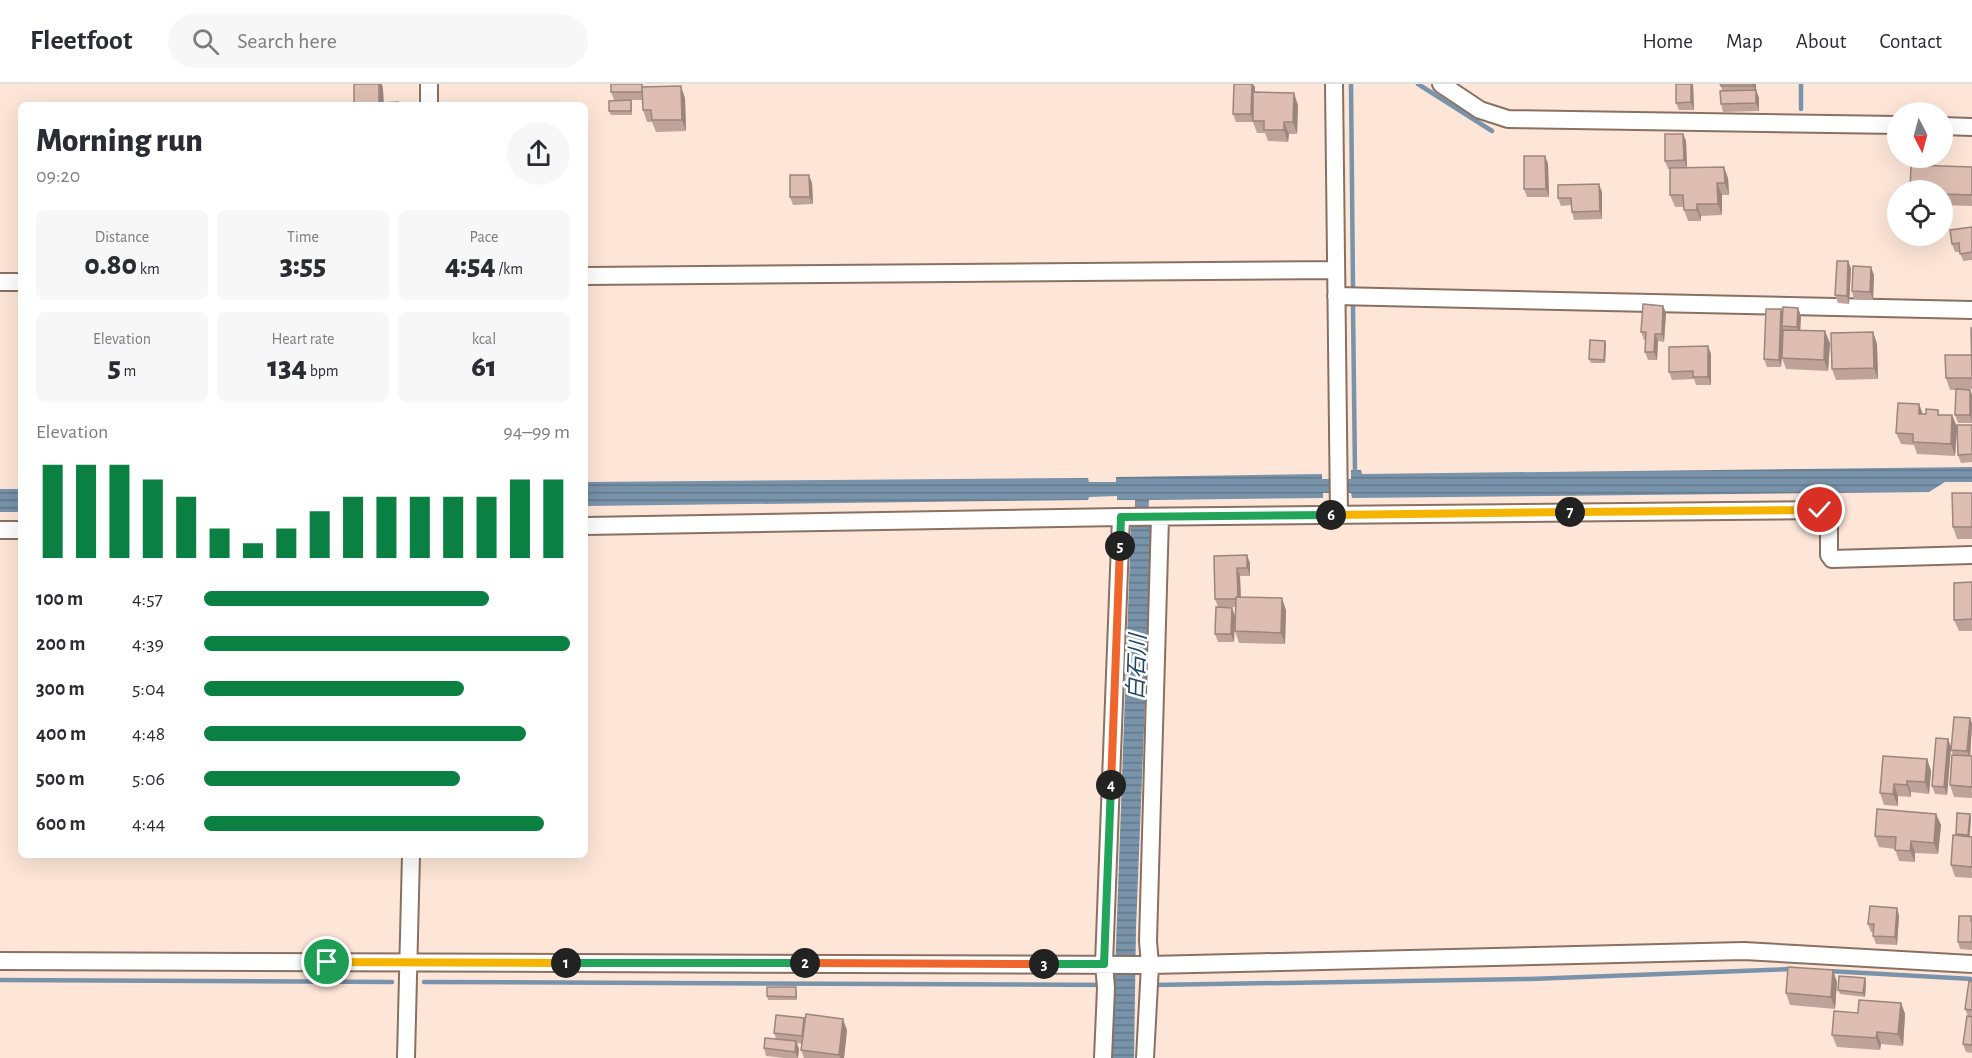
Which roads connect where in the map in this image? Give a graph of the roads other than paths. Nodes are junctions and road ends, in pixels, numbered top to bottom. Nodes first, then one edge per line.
1 (429, 84) edge
2 (1334, 84) edge
3 (1440, 84) edge
4 (429, 102) edge
5 (1887, 125) edge
6 (1953, 126) edge
7 (1972, 127) edge
8 (1335, 270) junction
9 (588, 276) edge
10 (0, 282) edge
11 (18, 282) edge
12 (1336, 296) junction
13 (1972, 310) edge
14 (1339, 515) junction
15 (1126, 517) junction
16 (1156, 517) junction
17 (588, 526) edge
18 (0, 530) edge
19 (18, 530) edge
20 (1972, 555) edge
21 (411, 858) edge
22 (0, 961) edge
23 (409, 962) junction
24 (1972, 964) edge
25 (1106, 974) junction
26 (1148, 975) junction
27 (406, 1058) edge
28 (1103, 1058) edge
29 (1145, 1058) edge

1 - 4 street
2 - 8 street
3 - 5 street
6 - 7 street
8 - 9 street
8 - 12 street
10 - 11 street
12 - 13 street
12 - 14 street
14 - 16 street
14 - 20 street
15 - 16 street
15 - 17 street
15 - 25 street
16 - 26 street
18 - 19 street
21 - 23 street
22 - 23 street
23 - 25 street
23 - 27 street
24 - 26 street
25 - 26 street
25 - 28 street
26 - 29 street

